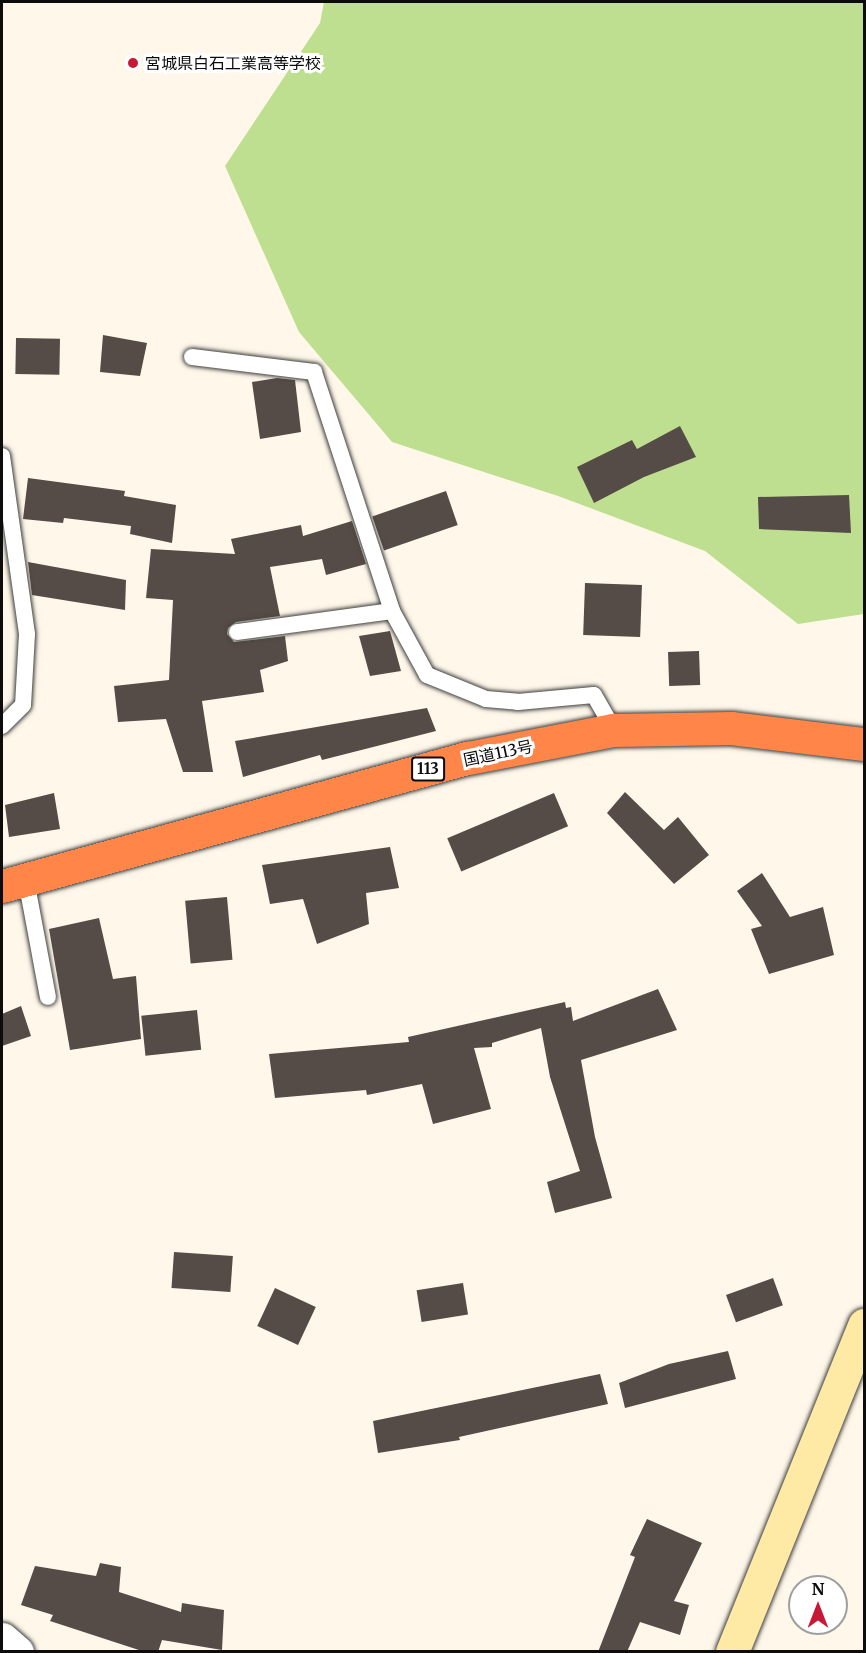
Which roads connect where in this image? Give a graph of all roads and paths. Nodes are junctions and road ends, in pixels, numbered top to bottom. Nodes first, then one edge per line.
1 (192, 357) dead end
2 (2, 456) edge
3 (392, 611) junction
4 (237, 632) dead end
5 (2, 726) edge
6 (614, 729) junction
7 (864, 744) edge
8 (14, 883) edge
9 (48, 997) dead end
10 (864, 1325) edge
11 (2, 1639) edge
12 (17, 1652) edge
13 (732, 1652) edge

1 - 3 lane
2 - 5 lane
3 - 4 lane
3 - 6 lane
6 - 7 highway, 国道113号 / 113
6 - 8 highway, 国道113号 / 113
8 - 9 lane
10 - 13 street
11 - 12 street

